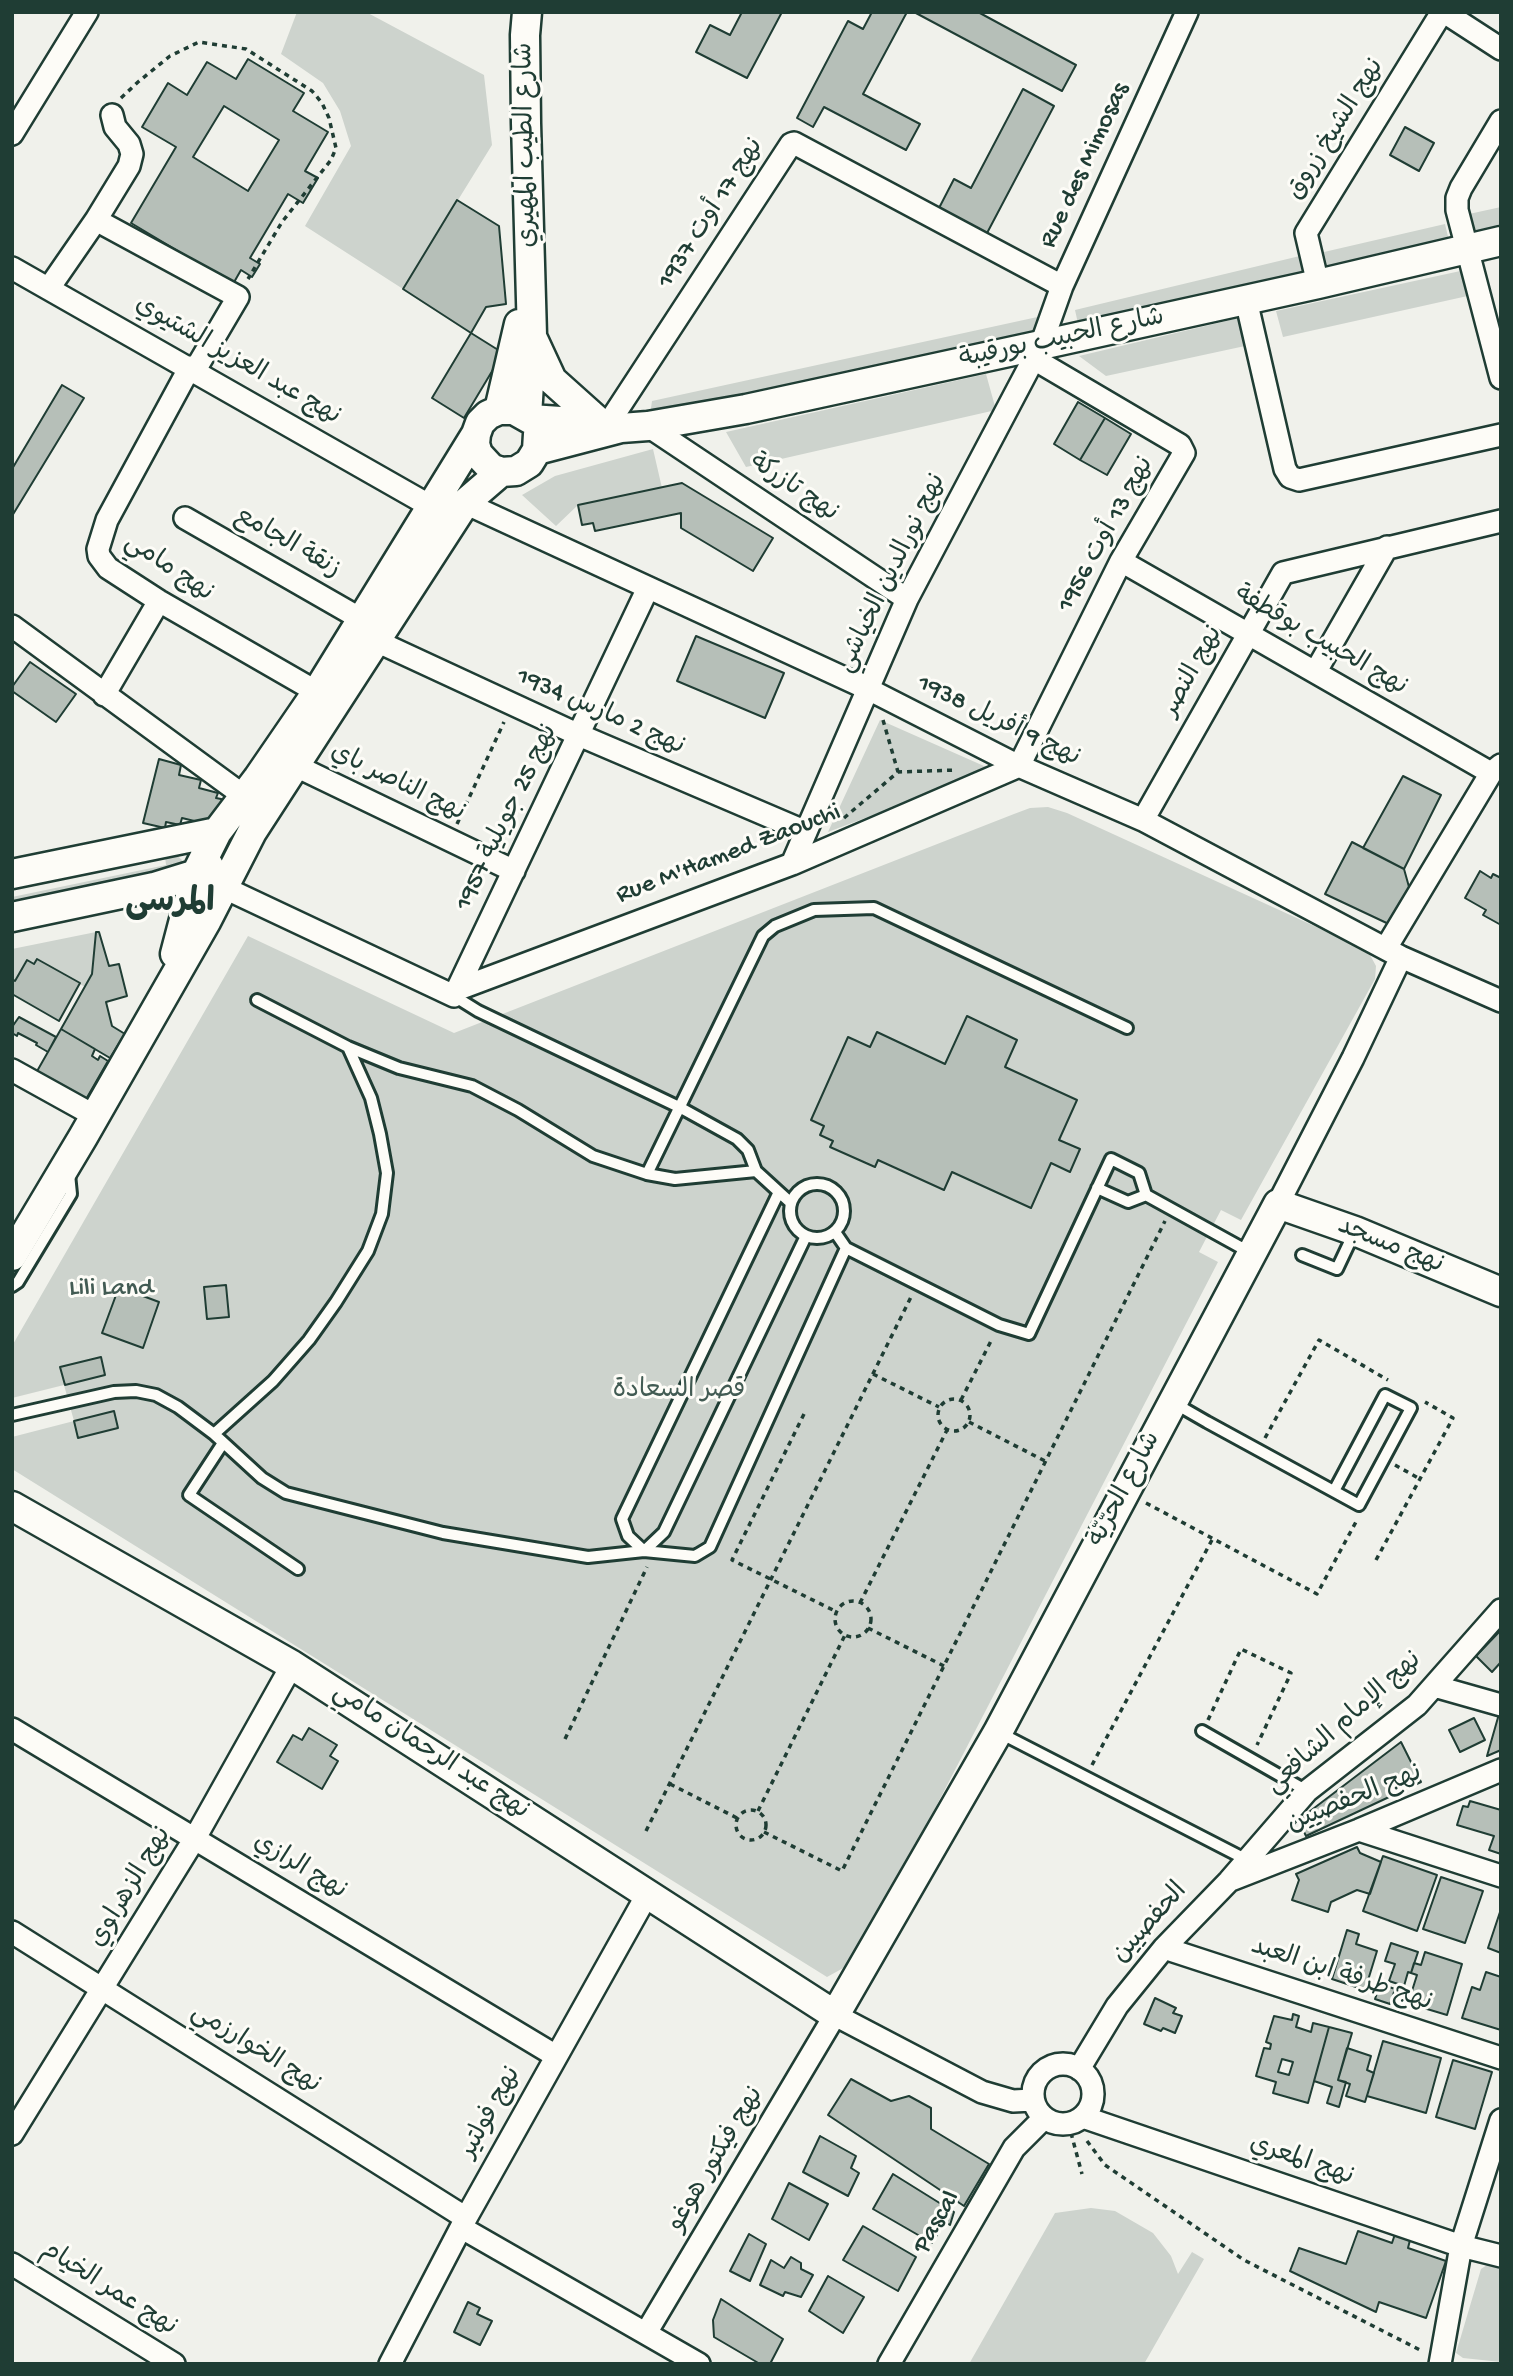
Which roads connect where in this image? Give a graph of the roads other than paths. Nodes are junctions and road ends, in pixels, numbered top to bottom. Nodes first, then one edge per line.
1 (87, 12) edge
2 (527, 12) edge
3 (1187, 12) edge
4 (1443, 12) edge
5 (1501, 49) edge
6 (112, 115) road end
7 (1501, 121) edge
8 (12, 134) edge
9 (96, 220) junction
10 (1501, 241) edge
11 (1467, 249) junction
12 (12, 268) edge
13 (531, 277) junction
14 (1318, 284) junction
15 (1062, 286) junction
16 (49, 288) junction
17 (1246, 300) junction
18 (531, 335) junction
19 (1037, 352) junction
20 (192, 369) junction
21 (1501, 378) edge
22 (499, 410) junction
23 (529, 418) junction
24 (617, 427) junction
25 (476, 434) junction
26 (1501, 435) edge
27 (537, 450) junction
28 (501, 472) junction
29 (465, 503) junction
30 (432, 506) junction
31 (185, 518) dead end
32 (1501, 521) edge
33 (1387, 547) junction
34 (1121, 561) junction
35 (648, 589) junction
36 (907, 599) junction
37 (159, 601) junction
38 (12, 626) edge
39 (368, 629) junction
40 (1248, 632) junction
41 (1316, 671) junction
42 (317, 692) junction
43 (875, 693) junction
44 (104, 695) junction
45 (579, 735) junction
46 (294, 765) junction
47 (1019, 766) junction
48 (1496, 769) edge
49 (244, 796) junction
50 (1143, 820) junction
51 (217, 832) junction
52 (252, 832) junction
53 (806, 832) junction
54 (181, 841) junction
55 (792, 864) junction
56 (16, 869) edge
57 (514, 871) junction
58 (196, 874) junction
59 (223, 887) junction
60 (12, 917) edge
61 (207, 919) junction
62 (1393, 953) junction
63 (167, 987) junction
64 (455, 993) junction
65 (257, 1000) dead end
66 (1501, 1001) edge
67 (1127, 1028) dead end
68 (348, 1047) junction
69 (12, 1070) edge
70 (681, 1108) junction
71 (95, 1116) junction
72 (68, 1163) junction
73 (756, 1171) junction
74 (647, 1174) junction
75 (1097, 1188) junction
76 (779, 1192) junction
77 (1146, 1195) junction
78 (791, 1203) junction
79 (1278, 1204) junction
80 (1355, 1231) junction
81 (835, 1232) junction
82 (806, 1236) junction
83 (846, 1248) junction
84 (1251, 1253) junction
85 (1301, 1255) dead end
86 (12, 1256) edge
87 (12, 1286) edge
88 (1501, 1292) edge
89 (1172, 1402) junction
90 (12, 1415) edge
91 (214, 1434) junction
92 (223, 1443) junction
93 (1334, 1491) junction
94 (13, 1506) edge
95 (644, 1551) junction
96 (298, 1569) dead end
97 (1501, 1610) edge
98 (292, 1665) junction
99 (1434, 1686) junction
100 (1501, 1705) edge
101 (12, 1728) edge
102 (1202, 1731) road end
103 (998, 1732) junction
104 (1501, 1770) edge
105 (1307, 1791) junction
106 (1359, 1830) junction
107 (195, 1838) junction
108 (1247, 1860) junction
109 (1501, 1876) edge
110 (1229, 1881) junction
111 (648, 1893) junction
112 (12, 1932) edge
113 (1164, 1948) junction
114 (104, 1988) junction
115 (835, 2015) junction
116 (556, 2056) junction
117 (1501, 2058) edge
118 (1079, 2069) junction
119 (1038, 2109) junction
120 (1501, 2120) edge
121 (1075, 2121) junction
122 (12, 2134) edge
123 (464, 2223) junction
124 (1461, 2246) junction
125 (1501, 2256) edge
126 (12, 2264) edge
127 (646, 2333) junction
128 (1440, 2362) edge
129 (174, 2364) edge
130 (390, 2364) edge
131 (699, 2364) edge
132 (889, 2364) edge

1 - 8 street
2 - 13 main road, شارع الطيب المهيري
3 - 15 street, Rue des Mimosas
4 - 5 street, نهج الشيخ زروق
4 - 14 street, نهج الشيخ زروق
6 - 9 street
7 - 11 street
9 - 16 street
9 - 20 street
10 - 11 main road, شارع الحبيب بورقيبة
11 - 14 main road, شارع الحبيب بورقيبة
11 - 21 street
12 - 16 street, نهج عبد العزيز الشتيوي
13 - 18 main road, شارع الطيب المهيري
13 - 22 main road, شارع الطيب المهيري
14 - 17 main road, شارع الحبيب بورقيبة
15 - 19 street, Rue des Mimosas
15 - 24 street, نهج 17 أوت 1937
16 - 20 street, نهج عبد العزيز الشتيوي
17 - 19 main road, شارع الحبيب بورقيبة
17 - 26 street
18 - 23 main road, شارع الطيب المهيري
18 - 24 main road
19 - 24 main road, شارع الحبيب بورقيبة
19 - 34 street, نهج 13 أوت 1956
19 - 36 street, نهج نورالدين الخياشي
20 - 30 street, نهج عبد العزيز الشتيوي
20 - 37 street, نهج مامي
22 - 23 main road
22 - 25 main road
23 - 24 main road
23 - 27 main road
24 - 27 main road
24 - 36 street, نهج تازركة
25 - 28 main road
25 - 30 main road
27 - 28 main road
28 - 29 main road
29 - 35 street, نهج 9 أفريل 1938
29 - 39 main road
30 - 39 main road
31 - 39 street, زنقة الجامع
32 - 33 street, نهج النصر
33 - 40 street, نهج النصر
33 - 41 street
34 - 40 street, نهج الحبيب بوقطفة
34 - 47 street, نهج 13 أوت 1956
35 - 43 street, نهج 9 أفريل 1938
35 - 45 street, نهج 25 جويلية 1957
36 - 43 street, نهج نورالدين الخياشي
37 - 42 street, نهج مامي
37 - 44 street
38 - 44 street
39 - 42 main road
39 - 45 street, نهج 2 مارس 1934
39 - 46 main road
40 - 41 street, نهج الحبيب بوقطفة
40 - 50 street, نهج النصر
41 - 48 street, نهج الحبيب بوقطفة
42 - 49 main road
43 - 47 street, نهج 9 أفريل 1938
43 - 53 street, نهج نورالدين الخياشي
44 - 49 street
45 - 53 street, نهج 2 مارس 1934
45 - 57 street, نهج 25 جويلية 1957
46 - 52 main road
46 - 57 street, نهج الناصر باي
47 - 50 street, نهج 9 أفريل 1938
47 - 55 street, Rue M'Hamed Zaouchi
48 - 62 street, شارع الحرّيّة
49 - 51 main road
50 - 62 street, نهج 9 أفريل 1938
51 - 54 main road
51 - 58 main road
52 - 58 main road
52 - 59 main road
53 - 55 street, نهج نورالدين الخياشي
54 - 56 main road
54 - 58 main road
55 - 64 street, Rue M'Hamed Zaouchi
57 - 64 street, نهج 25 جويلية 1957
58 - 59 street
58 - 60 main road
58 - 61 main road
58 - 63 main road
59 - 61 main road
59 - 64 street
61 - 63 main road
62 - 66 street, نهج 9 أفريل 1938
62 - 79 street, شارع الحرّيّة
63 - 71 main road
64 - 70 lane
65 - 68 lane
67 - 70 lane
68 - 74 lane
68 - 91 lane
69 - 71 street
70 - 73 lane
70 - 74 lane
71 - 72 main road
72 - 86 main road
72 - 87 lane
73 - 74 lane
73 - 76 lane
75 - 77 lane
75 - 77 lane
75 - 83 lane
76 - 78 lane
76 - 95 lane
77 - 84 lane
78 - 81 lane
78 - 82 lane
79 - 80 main road, نهج مسجد
79 - 84 main road, شارع الحرّيّة
80 - 85 lane
80 - 88 main road, نهج مسجد
81 - 82 lane
81 - 83 lane
82 - 95 lane
83 - 95 lane
84 - 89 main road, شارع الحرّيّة
89 - 93 lane
89 - 103 main road, شارع الحرّيّة
90 - 91 lane
91 - 92 lane
92 - 95 lane
92 - 96 lane
93 - 93 lane
94 - 98 main road, نهج عبد الرحمان مامي
97 - 99 street, نهج الإمام الشافعي
98 - 107 street, نهج الزهراوي
98 - 111 main road, نهج عبد الرحمان مامي
99 - 100 street
99 - 105 street, نهج الإمام الشافعي
101 - 107 street, نهج الرازي
102 - 105 lane
103 - 108 lane
103 - 115 main road, شارع الحرّيّة
104 - 106 street, نهج الحفصيين
105 - 108 street, نهج الإمام الشافعي
106 - 109 street
106 - 110 street, نهج الحفصيين
107 - 114 street, نهج الزهراوي
107 - 116 street, نهج الرازي
108 - 110 street, نهج الإمام الشافعي
110 - 113 street, الحفصيين
111 - 115 main road, نهج عبد الرحمان مامي
111 - 116 street, نهج فولتير
112 - 114 street, نهج الخوارزمي
113 - 117 street, نهج طرفة ابن العبد
113 - 118 street, الحفصيين
114 - 122 street, نهج الزهراوي
114 - 123 street, نهج الخوارزمي
115 - 119 street
115 - 127 street, نهج فيكتور هوغو
116 - 123 street, نهج فولتير
118 - 119 street
118 - 121 street
119 - 121 street
119 - 132 street, Pascal
120 - 124 street
121 - 124 street, نهج المعري
123 - 127 street, نهج الخوارزمي
123 - 130 street, نهج فولتير
124 - 125 street, نهج المعري
124 - 128 street
126 - 129 street, نهج عمر الخيام
127 - 131 street, نهج الخوارزمي

